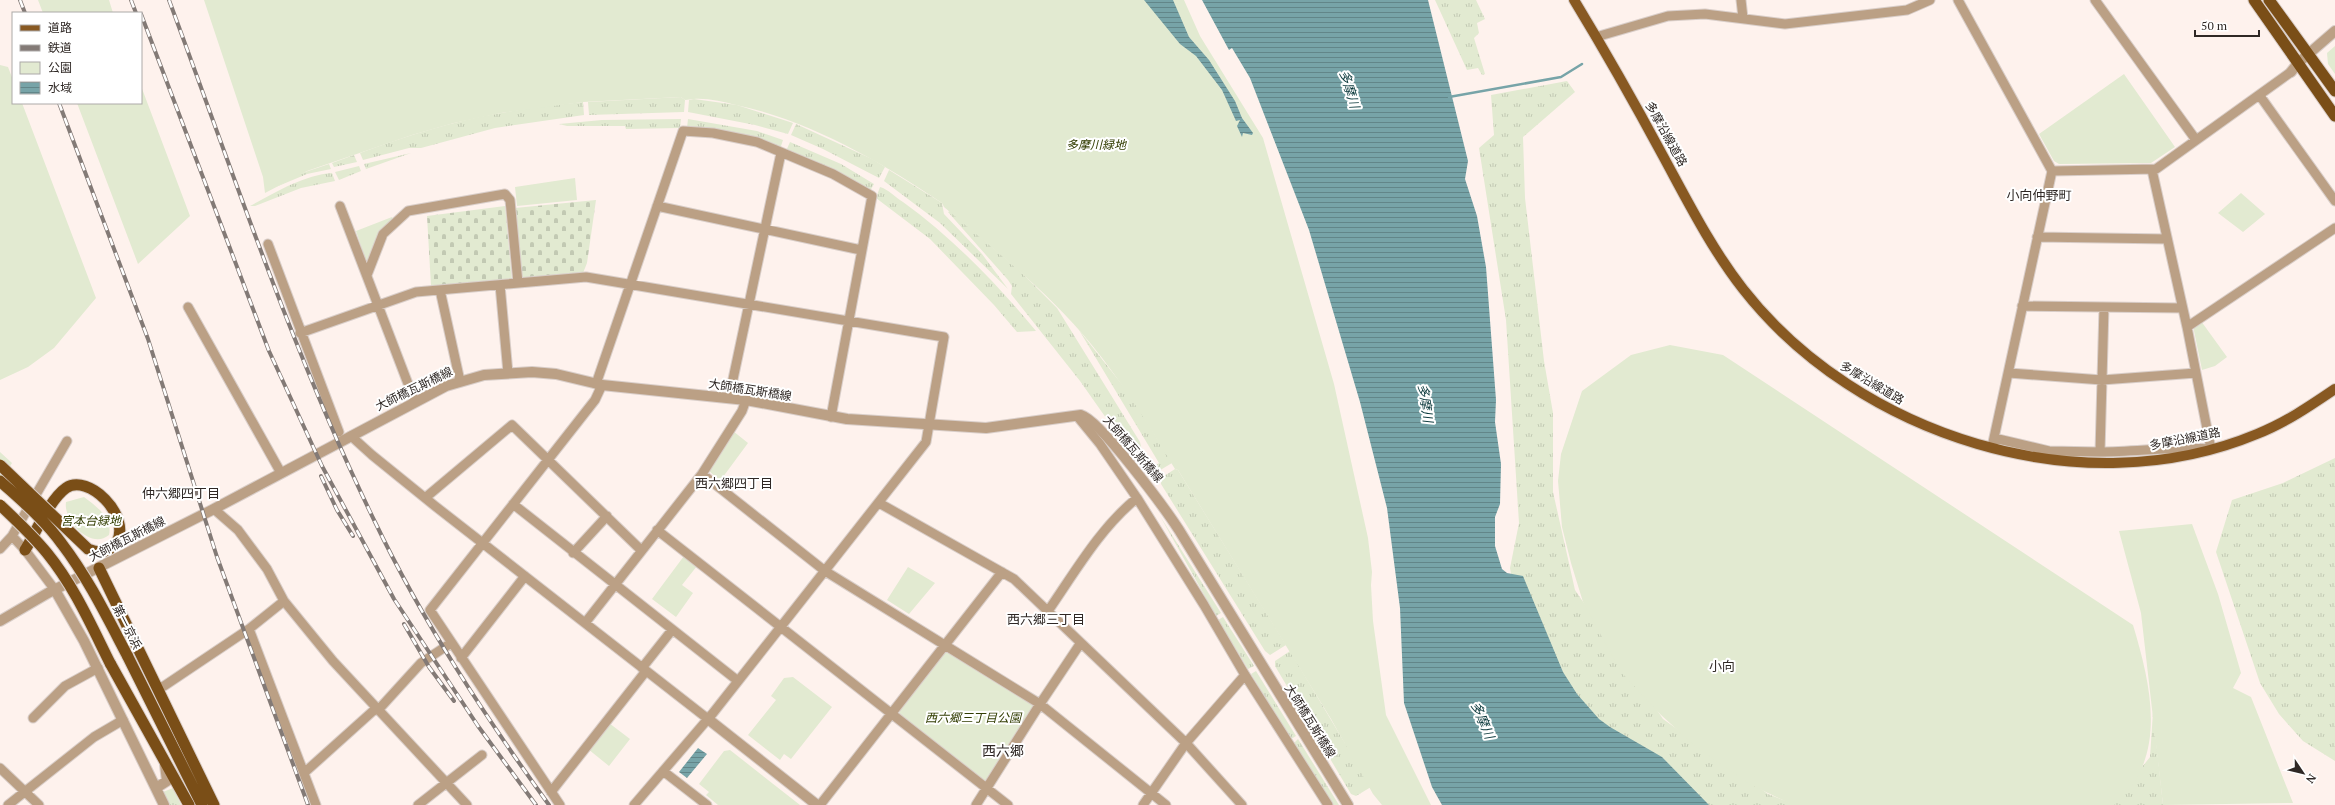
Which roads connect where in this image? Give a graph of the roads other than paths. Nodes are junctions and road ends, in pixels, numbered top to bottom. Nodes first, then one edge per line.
1 (1574, 0) edge
2 (1741, 0) edge
3 (1930, 0) edge
4 (1958, 0) edge
5 (2095, 0) edge
6 (2254, 0) edge
7 (2269, 0) edge
8 (1743, 18) junction
9 (2335, 31) edge
10 (1596, 37) junction
11 (2335, 40) edge
12 (2311, 57) junction
13 (2300, 66) junction
14 (2291, 72) joint
15 (2335, 91) edge
16 (2260, 96) junction
17 (2335, 116) edge
18 (2196, 140) junction
19 (781, 153) junction
20 (2152, 170) junction
21 (2052, 171) junction
22 (2335, 201) edge
23 (340, 206) dead end
24 (657, 206) junction
25 (2335, 228) edge
26 (765, 229) junction
27 (2037, 238) junction
28 (2167, 239) junction
29 (268, 244) dead end
30 (861, 250) junction
31 (367, 275) junction
32 (518, 283) junction
33 (500, 285) junction
34 (630, 285) junction
35 (440, 290) junction
36 (749, 303) junction
37 (377, 306) junction
38 (2022, 306) junction
39 (188, 307) dead end
40 (2104, 307) junction
41 (2182, 308) junction
42 (849, 321) junction
43 (2187, 327) junction
44 (300, 333) junction
45 (508, 373) junction
46 (2009, 373) junction
47 (2196, 373) junction
48 (460, 380) junction
49 (2102, 380) junction
50 (599, 384) junction
51 (2335, 389) edge
52 (729, 398) junction
53 (746, 400) junction
54 (415, 402) junction
55 (1077, 416) junction
56 (831, 417) junction
57 (930, 424) junction
58 (339, 432) dead end
59 (351, 436) junction
60 (67, 441) dead end
61 (1993, 443) junction
62 (2211, 449) junction
63 (2100, 452) junction
64 (549, 459) junction
65 (0, 465) edge
66 (281, 472) junction
67 (702, 474) junction
68 (0, 481) edge
69 (425, 498) junction
70 (1137, 498) junction
71 (879, 503) junction
72 (513, 504) junction
73 (0, 505) edge
74 (214, 509) junction
75 (607, 516) junction
76 (657, 530) junction
77 (12, 536) junction
78 (483, 543) junction
79 (0, 549) edge
80 (25, 550) junction
81 (642, 550) junction
82 (573, 553) junction
83 (99, 568) junction
84 (825, 571) junction
85 (1002, 572) junction
86 (526, 576) junction
87 (614, 585) junction
88 (54, 590) junction
89 (284, 601) junction
90 (1048, 611) junction
91 (0, 622) edge
92 (585, 623) junction
93 (782, 627) junction
94 (249, 629) junction
95 (672, 630) junction
96 (451, 643) junction
97 (1080, 644) junction
98 (946, 646) junction
99 (461, 658) junction
100 (98, 668) junction
101 (644, 669) junction
102 (1245, 675) junction
103 (738, 682) junction
104 (158, 688) junction
105 (1040, 704) junction
106 (377, 710) junction
107 (892, 715) junction
108 (33, 718) dead end
109 (708, 719) junction
110 (123, 720) junction
111 (1186, 743) junction
112 (482, 755) dead end
113 (164, 759) junction
114 (0, 768) edge
115 (663, 771) junction
116 (304, 773) junction
117 (446, 783) junction
118 (156, 788) junction
119 (987, 789) junction
120 (26, 791) junction
121 (550, 792) junction
122 (1150, 794) junction
123 (8, 805) edge
124 (39, 805) edge
125 (164, 805) edge
126 (189, 805) edge
127 (202, 805) edge
128 (214, 805) edge
129 (316, 805) edge
130 (418, 805) edge
131 (467, 805) edge
132 (560, 805) edge
133 (634, 805) edge
134 (706, 805) edge
135 (818, 805) edge
136 (976, 805) edge
137 (1008, 805) edge
138 (1143, 805) edge
139 (1166, 805) edge
140 (1242, 805) edge
141 (1328, 805) edge
142 (1348, 805) edge

1 - 10 main road, 多摩沿線道路
2 - 8 street
3 - 8 street
4 - 21 street
5 - 18 street
6 - 13 highway
7 - 12 highway
8 - 10 street
9 - 12 street
10 - 61 main road, 多摩沿線道路
11 - 12 street
12 - 13 street
12 - 15 highway
13 - 14 street
13 - 17 highway
14 - 16 street
16 - 18 street
16 - 22 street
18 - 20 street
19 - 24 street
19 - 26 street
19 - 30 street
20 - 21 street
20 - 28 street
21 - 27 street
23 - 31 street
24 - 26 street
24 - 34 street
25 - 43 street
26 - 30 street
26 - 36 street
27 - 28 street
27 - 38 street
28 - 41 street
29 - 44 street
30 - 42 street
31 - 32 street
31 - 37 street
32 - 33 street
32 - 34 street
33 - 35 street
33 - 45 street
34 - 36 street
34 - 50 street
35 - 37 street
35 - 48 street
36 - 42 street
36 - 52 street
37 - 44 street
37 - 54 street
38 - 40 street
38 - 46 street
39 - 66 street
40 - 41 street
40 - 49 street
41 - 43 street
42 - 56 street
42 - 57 street
43 - 47 street
44 - 58 street
45 - 48 street, 大師橋瓦斯橋線
45 - 50 street, 大師橋瓦斯橋線
46 - 49 street
46 - 61 street
47 - 49 street
47 - 62 street
48 - 54 street, 大師橋瓦斯橋線
49 - 63 street
50 - 52 street, 大師橋瓦斯橋線
50 - 64 street
51 - 62 main road, 多摩沿線道路
52 - 53 street, 大師橋瓦斯橋線
53 - 56 street, 大師橋瓦斯橋線
53 - 67 street
54 - 59 street, 大師橋瓦斯橋線
55 - 57 street, 大師橋瓦斯橋線
55 - 70 street
55 - 142 street, 大師橋瓦斯橋線
56 - 57 street, 大師橋瓦斯橋線
57 - 71 street
59 - 66 street, 大師橋瓦斯橋線
59 - 69 street
60 - 77 street
61 - 62 main road, 多摩沿線道路
61 - 63 street
62 - 63 street
64 - 69 street
64 - 72 street
64 - 75 street
65 - 80 highway, bridge
66 - 74 street, 大師橋瓦斯橋線
67 - 76 street
67 - 84 street
68 - 127 highway, 第一京浜, bridge
69 - 78 street
70 - 90 street
70 - 102 street
71 - 84 street
71 - 85 street
72 - 78 street
72 - 82 street
73 - 113 highway, bridge
74 - 83 street, 大師橋瓦斯橋線
74 - 89 street
75 - 81 street
75 - 82 street
76 - 81 street
76 - 93 street
77 - 79 street
77 - 80 street
78 - 86 street
78 - 96 street
80 - 88 street
81 - 87 street
82 - 87 street
83 - 88 street, 大師橋瓦斯橋線
83 - 104 highway
84 - 93 street
84 - 98 street
85 - 90 street
85 - 98 street
86 - 92 street
86 - 99 street
87 - 92 street
87 - 95 street
88 - 91 street, 大師橋瓦斯橋線
88 - 100 street
89 - 94 street
89 - 106 street
90 - 97 street
92 - 101 street
93 - 103 street
93 - 107 street
94 - 104 street
94 - 116 street
95 - 101 street
95 - 103 street
96 - 99 street
96 - 106 street
97 - 105 street
97 - 111 street
98 - 105 street
98 - 107 street
99 - 121 street
100 - 108 street
100 - 110 street
101 - 109 street
101 - 121 street
102 - 111 street
102 - 141 street
103 - 109 street
104 - 128 highway
105 - 119 street
105 - 122 street
106 - 116 street
106 - 117 street
107 - 119 street
107 - 135 street
109 - 115 street
109 - 135 street
110 - 118 street
110 - 120 street
111 - 122 street
111 - 140 street
112 - 117 street
113 - 118 street
113 - 126 highway
114 - 120 street
115 - 133 street
115 - 134 street
116 - 129 street
117 - 130 street
117 - 131 street
118 - 125 street
119 - 136 street
119 - 137 street
120 - 123 street
120 - 124 street
121 - 132 street
122 - 138 street
122 - 139 street

